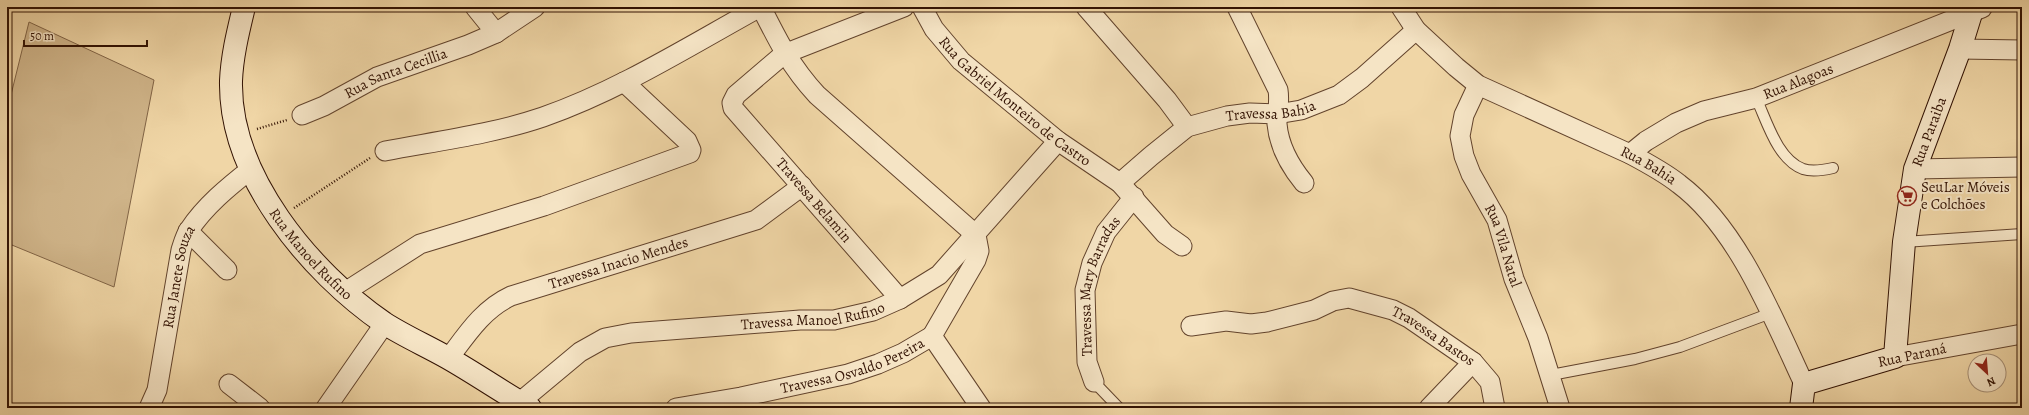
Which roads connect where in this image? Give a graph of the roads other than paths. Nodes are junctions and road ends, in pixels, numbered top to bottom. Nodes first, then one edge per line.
1 (244, 7) edge
2 (476, 7) edge
3 (535, 7) edge
4 (760, 7) edge
5 (904, 7) edge
6 (922, 7) edge
7 (1086, 7) edge
8 (1237, 7) edge
9 (1401, 7) edge
10 (1975, 9) edge
11 (1416, 30) junction
12 (496, 33) junction
13 (1960, 49) junction
14 (2022, 50) edge
15 (784, 54) junction
16 (624, 82) junction
17 (1478, 85) junction
18 (1756, 98) junction
19 (1277, 114) junction
20 (302, 115) road end
21 (1187, 128) junction
22 (1058, 141) junction
23 (385, 151) road end
24 (1630, 154) junction
25 (2022, 167) edge
26 (1833, 168) dead end
27 (1915, 169) junction
28 (251, 170) junction
29 (1120, 183) junction
30 (1304, 183) dead end
31 (802, 186) junction
32 (1134, 197) junction
33 (188, 231) junction
34 (2022, 234) edge
35 (976, 235) junction
36 (1904, 242) junction
37 (1182, 246) dead end
38 (227, 270) dead end
39 (345, 292) junction
40 (900, 299) junction
41 (1771, 313) junction
42 (385, 323) junction
43 (1191, 326) dead end
44 (2022, 334) edge
45 (932, 336) junction
46 (1895, 357) junction
47 (449, 358) junction
48 (1473, 362) junction
49 (1551, 375) junction
50 (1094, 382) joint
51 (230, 384) dead end
52 (1804, 384) junction
53 (745, 402) edge
54 (525, 405) edge
55 (149, 408) edge
56 (260, 408) edge
57 (326, 408) edge
58 (676, 408) edge
59 (981, 408) edge
60 (1120, 408) edge
61 (1429, 408) edge
62 (1495, 408) edge
63 (1560, 408) edge
64 (1801, 408) edge

1 - 28 main road, Rua Manoel Rufino
2 - 12 street
3 - 12 street, Rua Santa Cecillia
4 - 15 street
4 - 16 street
5 - 15 street
6 - 22 street, Rua Gabriel Monteiro de Castro
7 - 21 street
8 - 19 street
9 - 11 street, Rua Bahia
10 - 13 main road, Rua Paraiba
10 - 18 street, Rua Alagoas
11 - 17 street, Rua Bahia
11 - 19 street, Travessa Bahia
12 - 20 street, Rua Santa Cecillia
13 - 14 street
13 - 27 main road, Rua Paraiba
15 - 31 street, Travessa Belamin
15 - 35 street
16 - 23 street
16 - 39 street
17 - 24 street, Rua Bahia
17 - 49 street, Rua Vila Natal
18 - 24 street, Rua Alagoas
18 - 26 lane
19 - 21 street, Travessa Bahia
19 - 30 street
21 - 29 street, Travessa Bahia
22 - 29 street, Rua Gabriel Monteiro de Castro
22 - 35 street, Travessa Manoel Rufino
24 - 41 street, Rua Bahia
25 - 27 street
27 - 36 main road, Rua Paraiba
28 - 33 street, Rua Janete Souza
28 - 39 main road, Rua Manoel Rufino
29 - 32 street
31 - 40 street, Travessa Belamin
31 - 47 street, Travessa Inacio Mendes
32 - 37 street
32 - 50 street, Travessa Mary Barradas
33 - 38 street
33 - 55 street, Rua Janete Souza
34 - 36 lane
35 - 40 street, Travessa Manoel Rufino
35 - 45 street
36 - 46 main road, Rua Paraiba
39 - 42 main road, Rua Manoel Rufino
40 - 54 street, Travessa Manoel Rufino
41 - 49 lane
41 - 52 street, Rua Bahia
42 - 47 main road, Rua Manoel Rufino
42 - 57 street
43 - 48 street, Travessa Bastos
44 - 46 street, Rua Paraná
45 - 53 street, Travessa Osvaldo Pereira
45 - 59 street
46 - 52 main road, Rua Paraná
47 - 54 main road, Rua Manoel Rufino
48 - 61 street
48 - 62 street, Travessa Bastos
49 - 63 street, Rua Vila Natal
50 - 60 lane
51 - 56 street
52 - 64 main road
53 - 58 street, Travessa Osvaldo Pereira

